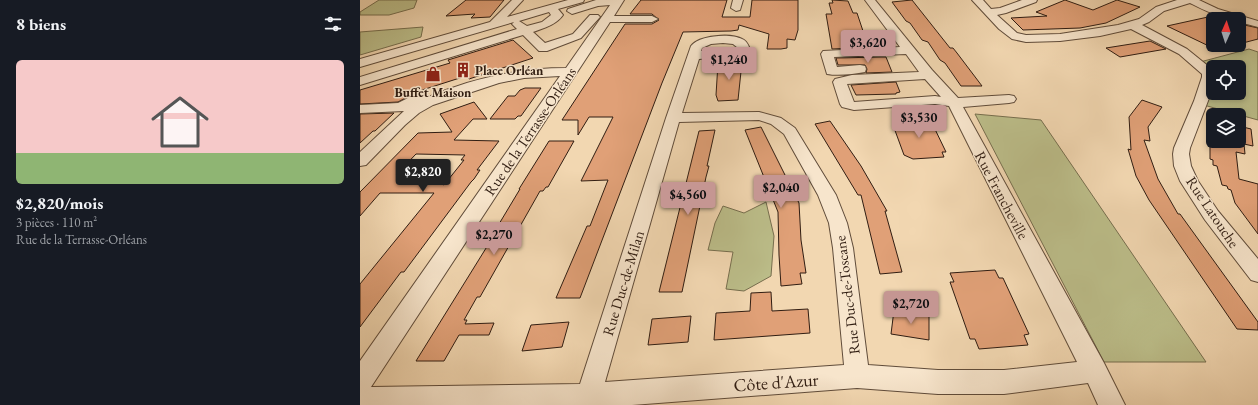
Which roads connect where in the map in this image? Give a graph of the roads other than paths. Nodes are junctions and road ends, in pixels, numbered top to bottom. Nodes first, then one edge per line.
1 (518, 0) edge
2 (579, 0) edge
3 (619, 0) edge
4 (870, 0) edge
5 (976, 0) edge
6 (1032, 0) edge
7 (1192, 0) edge
8 (595, 2) edge
9 (990, 12) junction
10 (1217, 12) edge
11 (600, 18) junction
12 (560, 19) junction
13 (652, 19) dead end
14 (1246, 21) edge
15 (1258, 24) edge
16 (1132, 25) junction
17 (521, 27) junction
18 (492, 32) junction
19 (580, 36) junction
20 (909, 50) junction
21 (694, 56) dead end
22 (562, 60) junction
23 (360, 63) edge
24 (925, 71) junction
25 (360, 80) edge
26 (438, 98) junction
27 (1009, 99) dead end
28 (954, 103) junction
29 (360, 109) edge
30 (673, 118) junction
31 (360, 161) edge
32 (1258, 274) edge
33 (1095, 371) junction
34 (857, 376) junction
35 (360, 382) edge
36 (589, 396) junction
37 (360, 400) edge
38 (1112, 405) edge

1 - 18 street
2 - 12 street
3 - 8 street
3 - 11 street, Rue de la Terrasse-Orléans
4 - 20 street, Rue Francheville
5 - 9 street
6 - 9 street
7 - 10 street
7 - 16 street
8 - 12 street
9 - 16 street
11 - 13 street
11 - 19 street, Rue de la Terrasse-Orléans
12 - 17 street
12 - 18 street
12 - 19 street
14 - 15 street
16 - 32 street, Rue Latouche
17 - 18 street
17 - 19 street
18 - 23 street
18 - 25 street
19 - 22 street, Rue de la Terrasse-Orléans
19 - 22 street
20 - 24 street, Rue Francheville
20 - 24 street
21 - 30 street, Rue Duc-de-Milan
22 - 26 street
22 - 35 street, Rue de la Terrasse-Orléans
24 - 28 street, Rue Francheville
24 - 28 street
26 - 29 street
26 - 31 street
27 - 28 street
28 - 33 street, Rue Francheville
30 - 34 street, Rue Duc-de-Toscane
30 - 36 street, Rue Duc-de-Milan
33 - 34 street, Côte d'Azur
33 - 38 street, Rue Francheville
34 - 36 street, Côte d'Azur
36 - 37 street, Côte d'Azur

